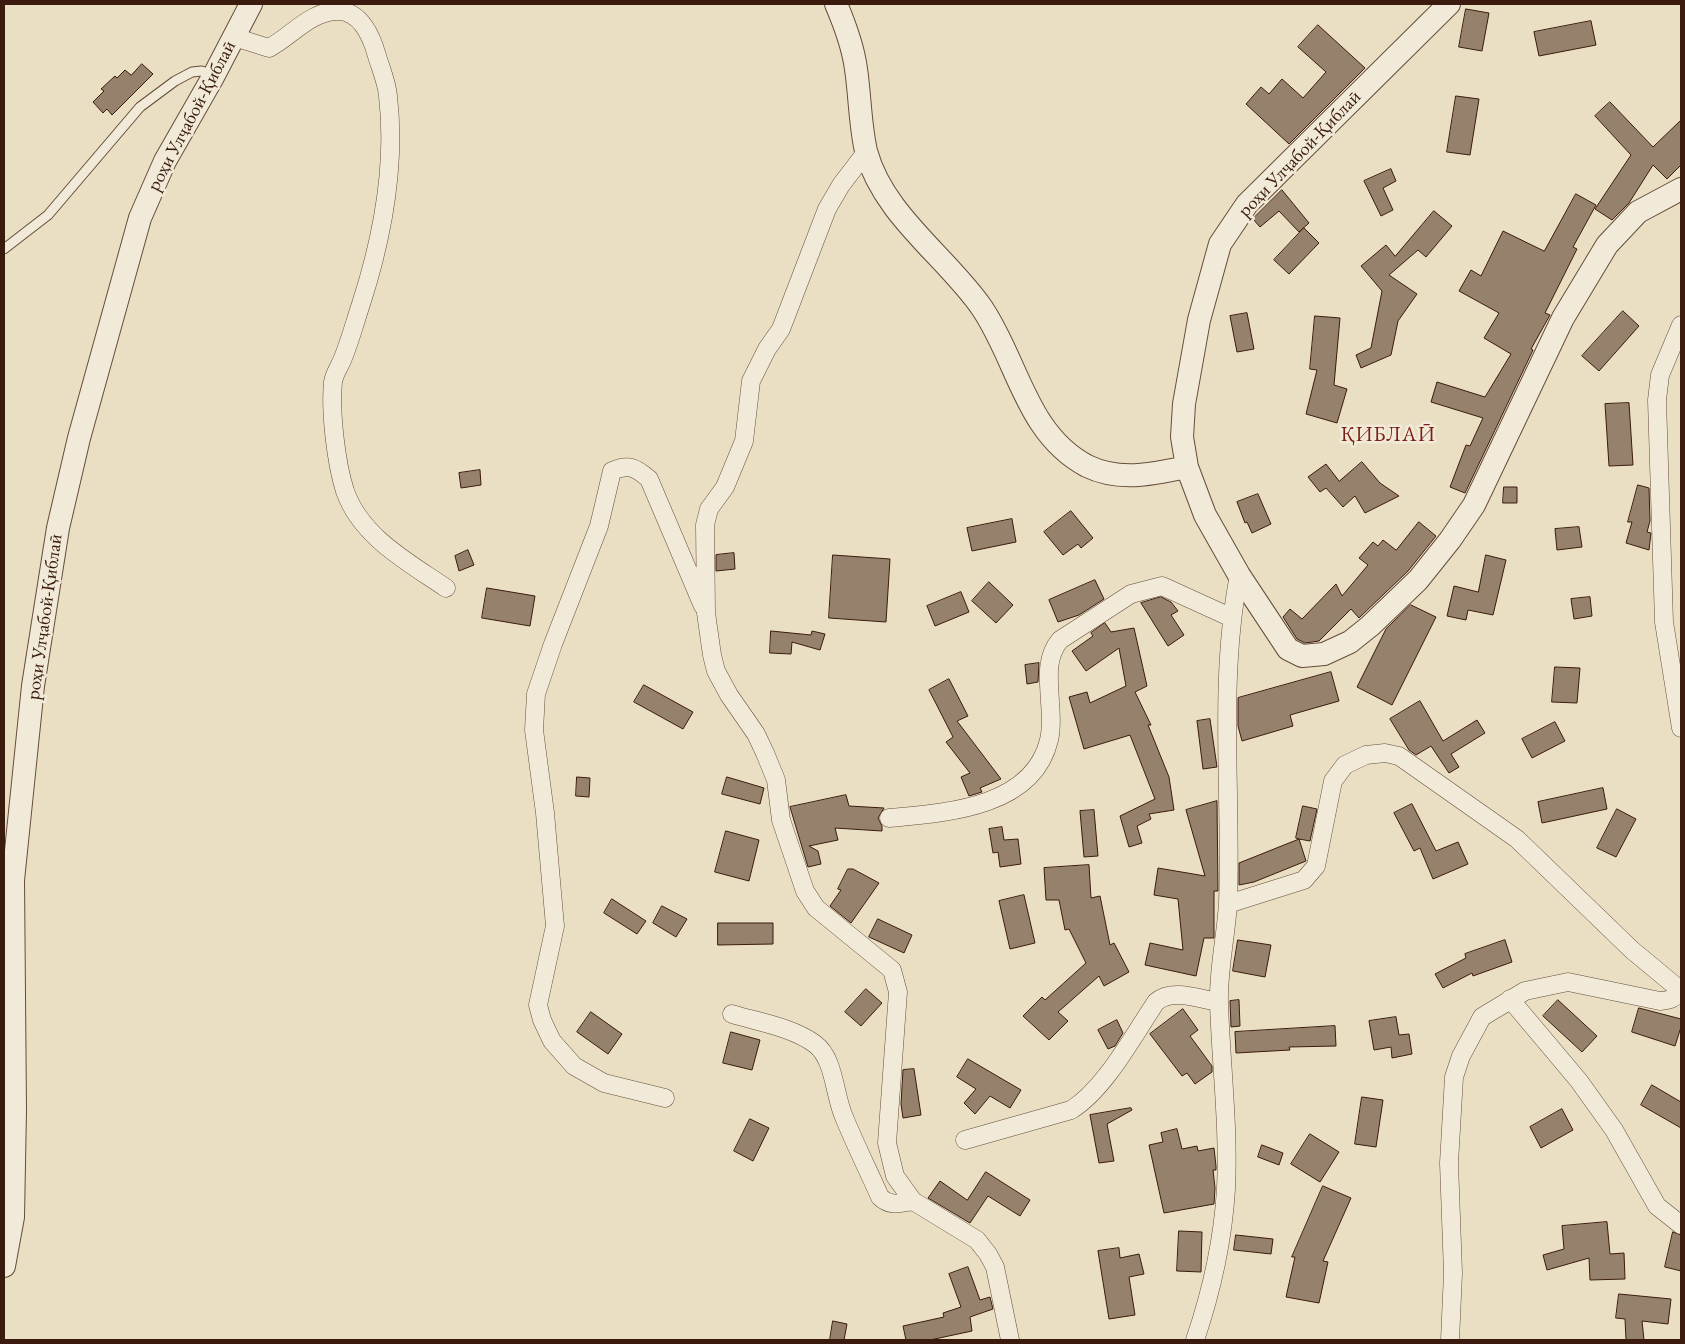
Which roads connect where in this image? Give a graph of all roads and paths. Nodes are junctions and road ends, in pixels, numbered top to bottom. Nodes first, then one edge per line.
1 (251, 4) edge
2 (836, 4) edge
3 (1449, 4) edge
4 (234, 37) junction
5 (214, 77) junction
6 (866, 152) junction
7 (1681, 189) edge
8 (4, 249) edge
9 (1681, 325) edge
10 (1187, 467) junction
11 (1239, 575) junction
12 (446, 588) dead end
13 (706, 613) junction
14 (1230, 617) junction
15 (1681, 728) edge
16 (889, 818) dead end
17 (1228, 904) junction
18 (1680, 981) edge
19 (1510, 999) junction
20 (1219, 1002) junction
21 (732, 1014) dead end
22 (665, 1098) dead end
23 (965, 1140) dead end
24 (913, 1201) junction
25 (1681, 1225) edge
26 (4, 1266) edge
27 (1010, 1340) edge
28 (1195, 1340) edge
29 (1450, 1340) edge

1 - 4 street, роҳи Улҷабой-Қиблаӣ
2 - 6 street
3 - 10 street, роҳи Улҷабой-Қиблаӣ
4 - 5 street, роҳи Улҷабой-Қиблаӣ
4 - 12 street
5 - 8 lane
5 - 26 street, роҳи Улҷабой-Қиблаӣ
6 - 10 street
6 - 13 street
7 - 11 street, роҳи Улҷабой-Қиблаӣ
9 - 15 street
10 - 11 street, роҳи Улҷабой-Қиблаӣ
11 - 14 street
13 - 22 street
13 - 24 street
14 - 16 street
14 - 17 street
17 - 18 street
17 - 20 street
18 - 19 street
19 - 25 street
19 - 29 street
20 - 23 street
20 - 28 street
21 - 24 street
24 - 27 street

